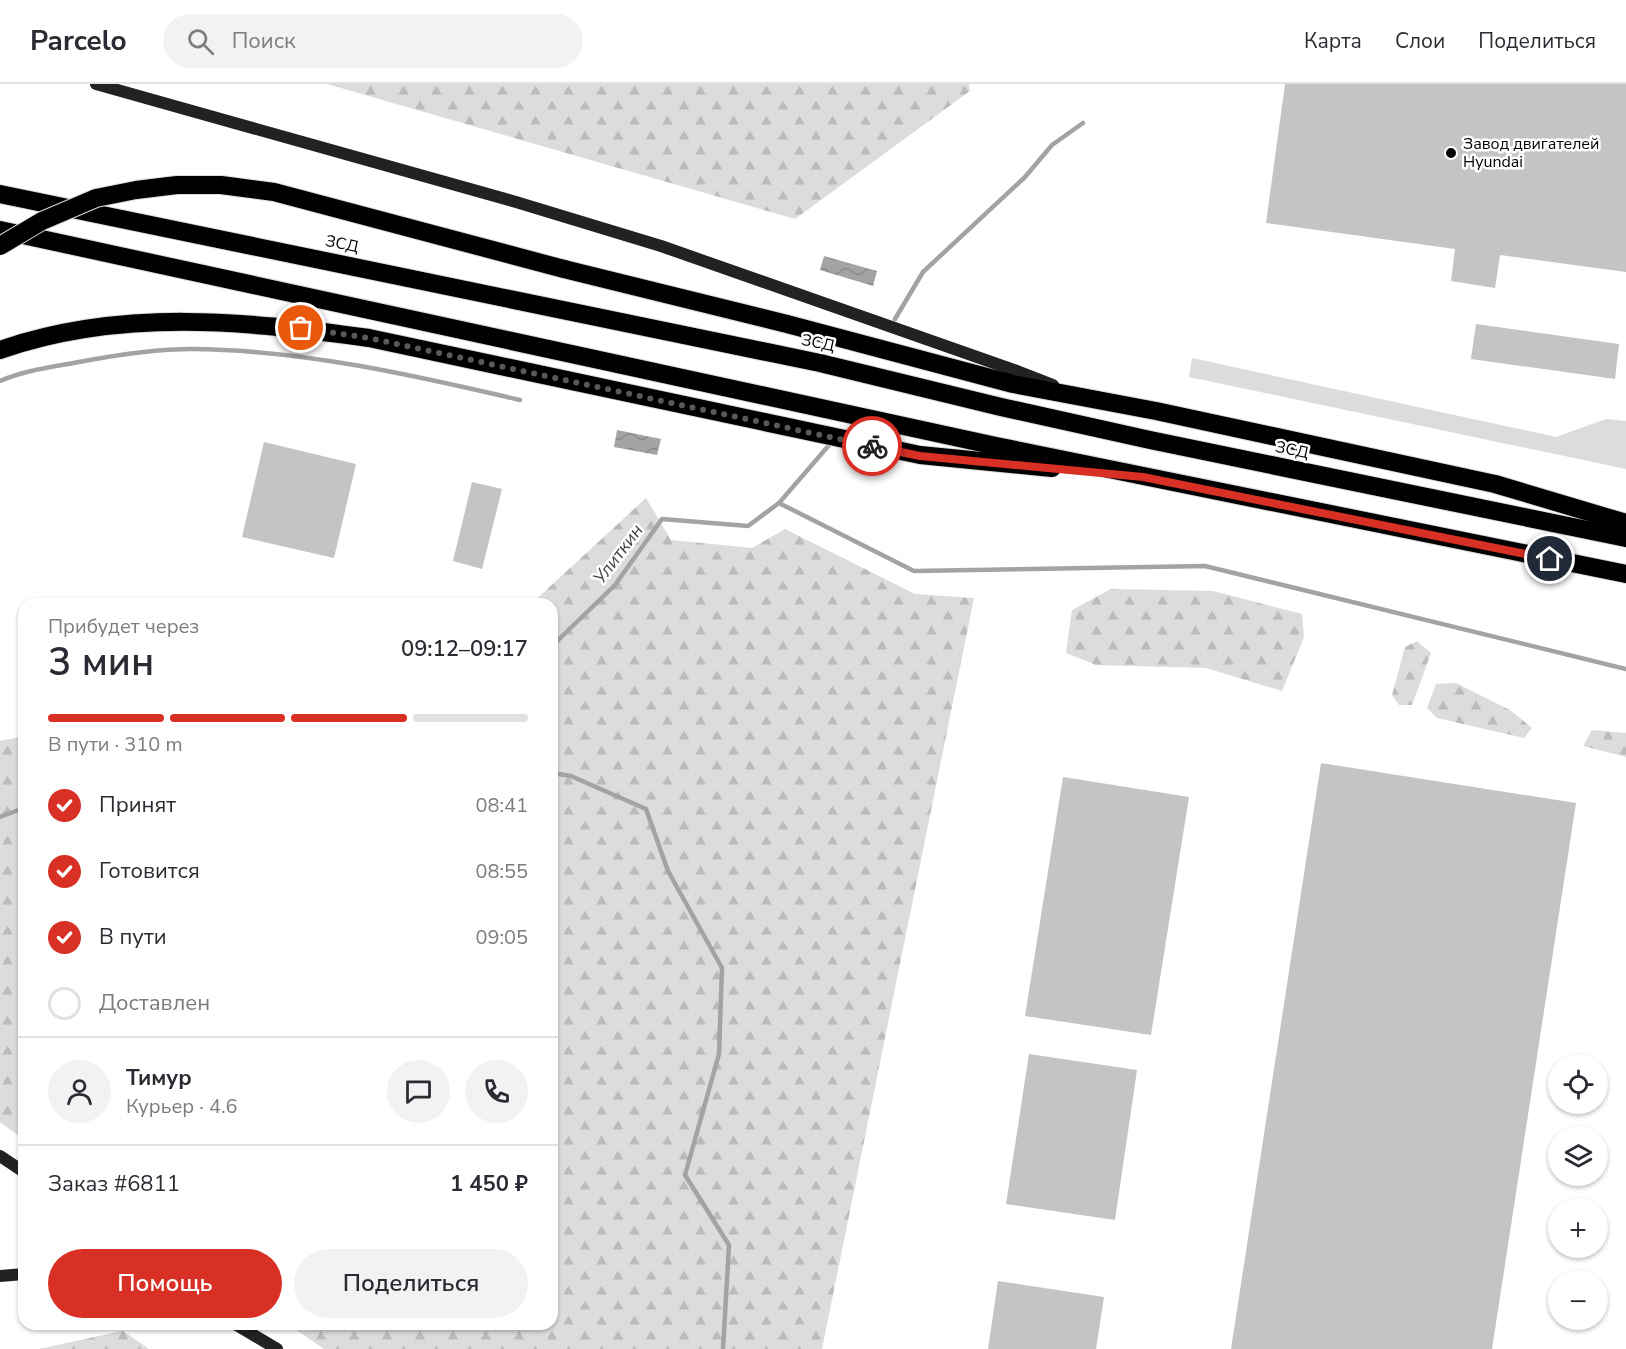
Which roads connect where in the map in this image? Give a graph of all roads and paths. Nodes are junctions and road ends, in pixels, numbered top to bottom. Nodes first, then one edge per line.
1 (96, 84) edge
2 (0, 194) edge
3 (0, 230) edge
4 (0, 246) edge
5 (0, 350) edge
6 (1083, 398) junction
7 (1143, 477) junction
8 (1626, 523) edge
9 (1626, 538) edge
10 (1626, 574) edge
11 (0, 1156) edge
12 (18, 1168) edge
13 (18, 1274) edge
14 (0, 1276) edge
15 (245, 1330) edge
16 (258, 1330) edge
17 (277, 1349) edge
18 (282, 1349) edge

1 - 6 main road
2 - 9 highway, ЗСД
3 - 7 highway
4 - 6 highway, bridge
5 - 7 highway
6 - 8 highway
7 - 10 highway
11 - 12 main road
13 - 14 main road
15 - 17 main road
16 - 18 main road

